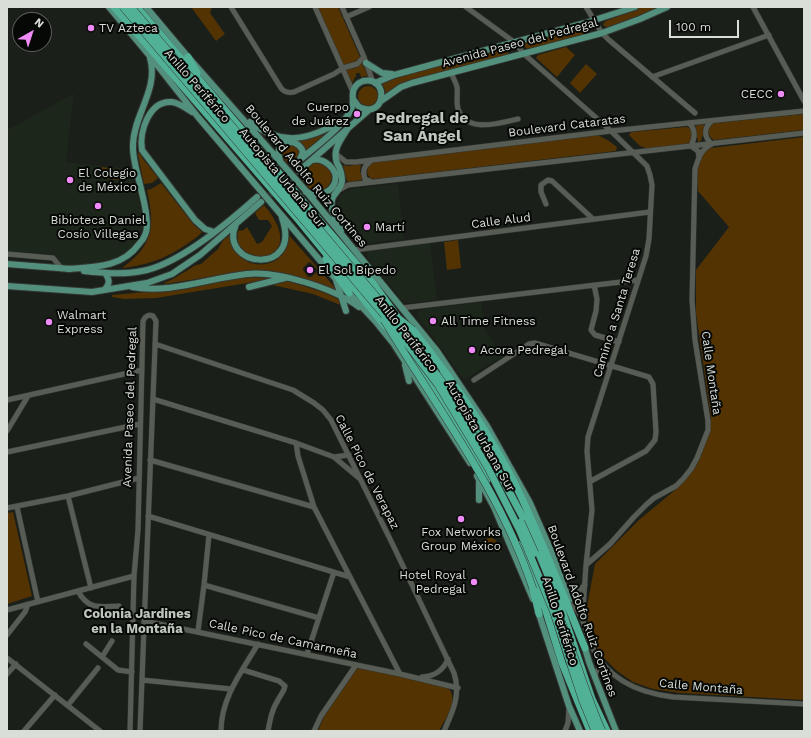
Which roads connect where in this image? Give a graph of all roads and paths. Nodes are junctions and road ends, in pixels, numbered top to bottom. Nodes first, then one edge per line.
1 (109, 7) edge
2 (114, 7) edge
3 (123, 7) edge
4 (131, 7) edge
5 (137, 7) edge
6 (146, 7) edge
7 (231, 7) edge
8 (316, 7) edge
9 (342, 7) edge
10 (369, 7) edge
11 (466, 7) edge
12 (586, 7) edge
13 (635, 7) edge
14 (667, 7) edge
15 (754, 7) edge
16 (346, 17) junction
17 (594, 21) junction
18 (602, 33) junction
19 (768, 35) junction
20 (514, 42) junction
21 (524, 54) junction
22 (150, 55) junction
23 (188, 57) junction
24 (365, 60) junction
25 (343, 68) junction
26 (163, 71) junction
27 (451, 73) junction
28 (394, 75) junction
29 (652, 77) junction
30 (374, 82) junction
31 (203, 86) junction
32 (190, 95) junction
33 (353, 96) junction
34 (381, 101) junction
35 (804, 101) edge
36 (369, 110) junction
37 (804, 111) edge
38 (695, 114) dead end
39 (240, 115) junction
40 (198, 117) junction
41 (346, 118) junction
42 (518, 119) dead end
43 (712, 121) junction
44 (688, 123) junction
45 (348, 128) junction
46 (611, 131) junction
47 (804, 133) edge
48 (712, 144) junction
49 (691, 146) junction
50 (644, 152) junction
51 (335, 153) junction
52 (633, 153) junction
53 (699, 158) junction
54 (300, 159) junction
55 (310, 160) junction
56 (372, 160) junction
57 (294, 165) tunnel mouth
58 (284, 166) junction
59 (646, 166) junction
60 (299, 171) tunnel mouth
61 (375, 182) junction
62 (306, 191) junction
63 (338, 191) junction
64 (546, 204) dead end
65 (650, 212) junction
66 (280, 213) junction
67 (593, 219) junction
68 (237, 223) junction
69 (301, 223) junction
70 (214, 232) junction
71 (346, 240) junction
72 (354, 250) junction
73 (7, 254) edge
74 (7, 264) edge
75 (64, 269) junction
76 (105, 273) junction
77 (286, 278) junction
78 (335, 279) junction
79 (638, 280) junction
80 (594, 285) junction
81 (7, 286) edge
82 (129, 286) junction
83 (249, 287) dead end
84 (104, 290) junction
85 (349, 293) junction
86 (341, 296) junction
87 (375, 305) junction
88 (384, 306) junction
89 (402, 308) junction
90 (346, 311) dead end
91 (376, 322) junction
92 (619, 342) junction
93 (154, 344) junction
94 (403, 359) junction
95 (611, 365) junction
96 (142, 370) junction
97 (474, 380) dead end
98 (409, 381) dead end
99 (28, 396) junction
100 (153, 399) junction
101 (7, 400) edge
102 (436, 412) junction
103 (140, 424) junction
104 (438, 424) dead end
105 (7, 430) edge
106 (140, 439) junction
107 (151, 440) junction
108 (296, 443) junction
109 (139, 449) junction
110 (151, 449) junction
111 (7, 452) edge
112 (349, 455) junction
113 (334, 457) junction
114 (150, 460) junction
115 (138, 478) junction
116 (360, 479) junction
117 (479, 480) junction
118 (591, 481) junction
119 (68, 496) junction
120 (479, 500) dead end
121 (18, 507) junction
122 (314, 507) junction
123 (494, 507) junction
124 (7, 508) edge
125 (148, 516) junction
126 (209, 535) junction
127 (137, 544) junction
128 (147, 546) junction
129 (147, 558) junction
130 (136, 559) junction
131 (586, 565) junction
132 (532, 570) junction
133 (334, 572) junction
134 (134, 576) junction
135 (350, 577) junction
136 (204, 585) junction
137 (585, 585) junction
138 (91, 588) junction
139 (78, 591) junction
140 (572, 591) dead end
141 (38, 602) junction
142 (28, 604) junction
143 (570, 604) junction
144 (119, 606) dead end
145 (583, 609) dead end
146 (7, 610) edge
147 (539, 614) junction
148 (319, 618) junction
149 (144, 621) junction
150 (198, 631) junction
151 (7, 635) edge
152 (112, 641) dead end
153 (86, 644) dead end
154 (258, 644) junction
155 (585, 648) junction
156 (307, 654) junction
157 (102, 657) junction
158 (7, 658) edge
159 (448, 659) junction
160 (16, 664) junction
161 (356, 665) junction
162 (98, 668) dead end
163 (243, 670) junction
164 (609, 670) junction
165 (132, 672) junction
166 (7, 674) edge
167 (400, 674) junction
168 (595, 676) junction
169 (419, 678) junction
170 (142, 680) junction
171 (458, 688) junction
172 (231, 689) junction
173 (131, 691) junction
174 (142, 692) junction
175 (55, 695) junction
176 (131, 703) junction
177 (141, 704) junction
178 (804, 704) edge
179 (68, 705) junction
180 (569, 706) junction
181 (24, 731) edge
182 (100, 731) edge
183 (130, 731) edge
184 (140, 731) edge
185 (221, 731) edge
186 (268, 731) edge
187 (314, 731) edge
188 (444, 731) edge
189 (565, 731) edge
190 (580, 731) edge
191 (590, 731) edge
192 (595, 731) edge
193 (602, 731) edge
194 (607, 731) edge
195 (616, 731) edge

1 - 22 main road
2 - 32 highway, Anillo Periférico
3 - 87 highway, Autopista Urbana Sur, bridge
4 - 88 highway, Autopista Urbana Sur, bridge
5 - 31 highway, Anillo Periférico
6 - 23 main road, Boulevard Adolfo Ruiz Cortines
7 - 25 street
8 - 25 street
9 - 16 street
10 - 16 street
11 - 20 street, Camino a Santa Teresa
12 - 17 street
13 - 17 main road, Avenida Paseo del Pedregal
14 - 18 main road, Avenida Paseo del Pedregal
15 - 19 street
16 - 24 street
17 - 18 street
17 - 20 main road, Avenida Paseo del Pedregal
18 - 21 main road, Avenida Paseo del Pedregal
18 - 29 street
19 - 29 street
19 - 35 street
20 - 21 street, Camino a Santa Teresa
20 - 28 main road, Avenida Paseo del Pedregal
21 - 27 main road, Avenida Paseo del Pedregal
21 - 46 street, Camino a Santa Teresa
22 - 26 main road
22 - 75 main road
23 - 31 highway
23 - 39 main road, Boulevard Adolfo Ruiz Cortines
24 - 25 street
24 - 28 main road
24 - 30 street
25 - 33 street
26 - 32 highway
26 - 40 main road
27 - 34 main road, Avenida Paseo del Pedregal
27 - 42 street
28 - 30 main road, Avenida Paseo del Pedregal
29 - 38 street
30 - 33 main road
30 - 34 main road
31 - 194 highway, Anillo Periférico
32 - 69 highway, Anillo Periférico
33 - 36 main road
33 - 41 main road
34 - 36 main road
36 - 45 main road
37 - 43 street, Boulevard Cataratas
39 - 41 main road
39 - 58 main road, Boulevard Adolfo Ruiz Cortines
40 - 66 main road
40 - 70 main road
41 - 54 main road
43 - 44 street, Boulevard Cataratas
43 - 48 street
44 - 46 street, Boulevard Cataratas
44 - 49 street
45 - 51 main road
45 - 55 main road
46 - 52 street, Camino a Santa Teresa
46 - 56 street, Boulevard Cataratas
47 - 48 street
48 - 49 street
48 - 53 street
49 - 50 street
49 - 53 street
50 - 52 street
50 - 59 street
51 - 56 street, Boulevard Cataratas
51 - 63 main road
52 - 59 street, Camino a Santa Teresa
52 - 61 street
53 - 131 street, Calle Montaña
54 - 57 main road
54 - 58 main road
55 - 60 main road
55 - 62 main road
56 - 61 street
58 - 62 main road, Boulevard Adolfo Ruiz Cortines
59 - 65 street, Camino a Santa Teresa
61 - 63 street
62 - 71 main road, Boulevard Adolfo Ruiz Cortines
63 - 71 main road
64 - 67 street
65 - 67 street, Calle Alud
65 - 79 street, Camino a Santa Teresa
66 - 68 main road
66 - 78 main road
67 - 72 street, Calle Alud
68 - 70 main road
68 - 82 main road
69 - 85 highway
69 - 132 highway, Anillo Periférico
70 - 76 main road
71 - 72 main road, Boulevard Adolfo Ruiz Cortines
72 - 89 main road, Boulevard Adolfo Ruiz Cortines
73 - 75 street
74 - 75 main road
75 - 76 main road
76 - 84 main road
77 - 82 main road
77 - 83 main road
77 - 86 main road
78 - 85 main road
78 - 86 main road
79 - 80 street
79 - 92 street, Camino a Santa Teresa
80 - 89 street
80 - 92 street
81 - 84 main road
82 - 84 main road
85 - 91 main road
86 - 90 main road
86 - 91 main road
87 - 147 highway, bridge
87 - 192 highway, Autopista Urbana Sur, bridge
88 - 155 highway, bridge
88 - 193 highway, Autopista Urbana Sur, bridge
89 - 143 main road, Boulevard Adolfo Ruiz Cortines
91 - 94 main road
92 - 95 street, Camino a Santa Teresa
93 - 96 street, Avenida Paseo del Pedregal
93 - 100 street, Avenida Paseo del Pedregal
93 - 112 street, Calle Pico de Verapaz
94 - 98 main road
94 - 102 main road
95 - 97 street
95 - 118 street, Camino a Santa Teresa
95 - 118 street
96 - 99 street
96 - 103 street, Avenida Paseo del Pedregal
99 - 101 street
99 - 105 street
100 - 107 street, Avenida Paseo del Pedregal
100 - 108 street
102 - 104 main road
102 - 117 main road
103 - 106 street, Avenida Paseo del Pedregal
103 - 111 street
106 - 107 street
106 - 109 street, Avenida Paseo del Pedregal
107 - 110 street, Avenida Paseo del Pedregal
108 - 113 street
108 - 122 street
109 - 110 street
109 - 115 street, Avenida Paseo del Pedregal
110 - 114 street, Avenida Paseo del Pedregal
112 - 113 street
112 - 116 street, Calle Pico de Verapaz
113 - 116 street
114 - 122 street
114 - 125 street, Avenida Paseo del Pedregal
115 - 119 street
115 - 127 street, Avenida Paseo del Pedregal
116 - 159 street, Calle Pico de Verapaz
117 - 120 main road
117 - 123 main road
118 - 131 street, Camino a Santa Teresa
119 - 121 street
119 - 138 street
121 - 124 street
121 - 141 street
122 - 135 street
123 - 132 highway
123 - 147 main road
125 - 126 street
125 - 128 street, Avenida Paseo del Pedregal
126 - 133 street
126 - 136 street
127 - 128 street
127 - 130 street, Avenida Paseo del Pedregal
128 - 129 street, Avenida Paseo del Pedregal
129 - 130 street
129 - 149 street, Avenida Paseo del Pedregal
130 - 134 street, Avenida Paseo del Pedregal
131 - 137 street, Camino a Santa Teresa
132 - 191 highway, Anillo Periférico
133 - 135 street
133 - 148 street
134 - 138 street
134 - 165 street, Avenida Paseo del Pedregal
135 - 167 street
136 - 148 street
136 - 150 street
137 - 140 street
137 - 145 street, Camino a Santa Teresa
138 - 139 street
139 - 141 street
139 - 144 street
141 - 142 street
142 - 146 street
142 - 151 street
143 - 155 main road, Boulevard Adolfo Ruiz Cortines
143 - 164 street, Calle Montaña
147 - 180 main road
148 - 156 street
149 - 150 street, Calle Pico de Camarmeña
149 - 170 street, Avenida Paseo del Pedregal
150 - 154 street, Calle Pico de Camarmeña
152 - 157 street
153 - 157 street
154 - 156 street, Calle Pico de Camarmeña
154 - 163 street
155 - 168 main road, Boulevard Adolfo Ruiz Cortines
156 - 161 street, Calle Pico de Camarmeña
157 - 165 street
158 - 160 street
159 - 169 street, Calle Pico de Camarmeña
159 - 171 street, Calle Pico de Verapaz
160 - 166 street
160 - 175 street
161 - 167 street, Calle Pico de Camarmeña
161 - 187 street
162 - 179 street
163 - 172 street
163 - 186 street
164 - 168 street
164 - 178 street, Calle Montaña
165 - 173 street, Avenida Paseo del Pedregal
167 - 169 street, Calle Pico de Camarmeña
168 - 195 main road, Boulevard Adolfo Ruiz Cortines
169 - 171 street, Calle Pico de Camarmeña
170 - 172 street
170 - 174 street, Avenida Paseo del Pedregal
171 - 188 street
172 - 185 street
173 - 174 street
173 - 176 street, Avenida Paseo del Pedregal
174 - 177 street, Avenida Paseo del Pedregal
175 - 179 street
175 - 181 street
176 - 177 street
176 - 183 street, Avenida Paseo del Pedregal
177 - 184 street, Avenida Paseo del Pedregal
179 - 182 street
180 - 189 street
180 - 190 main road

